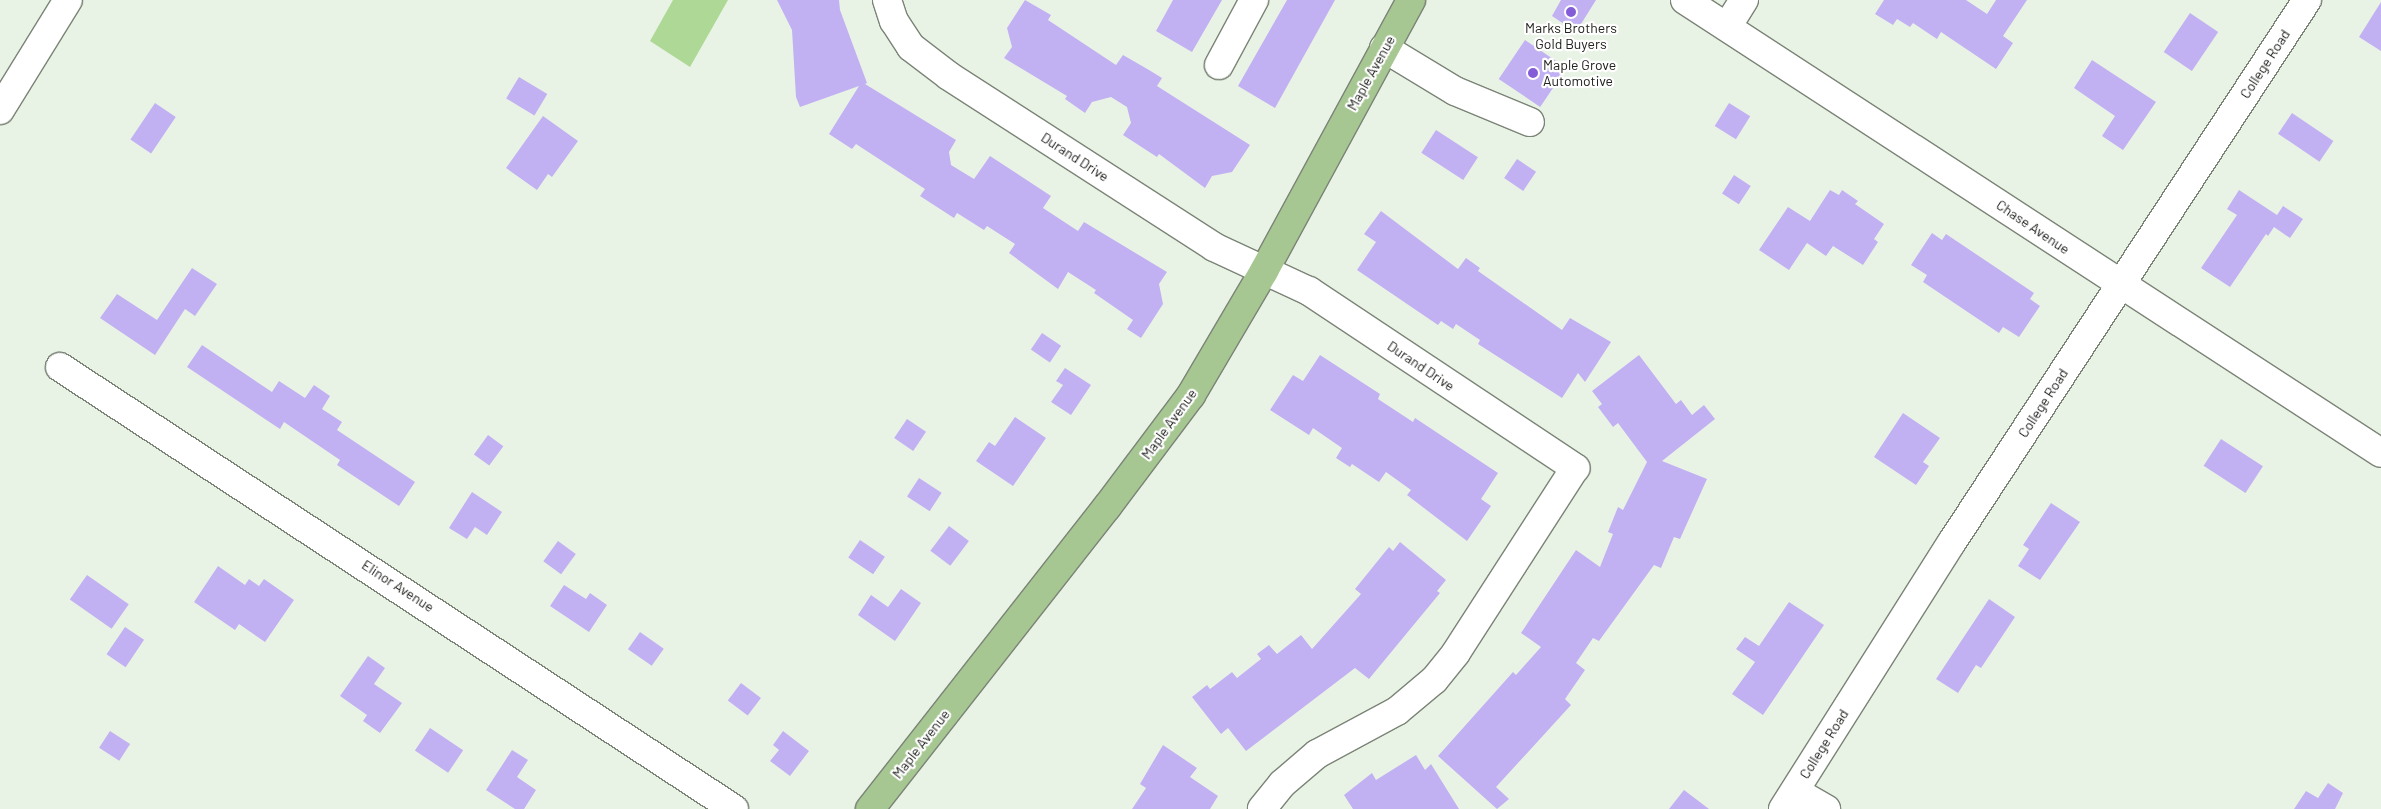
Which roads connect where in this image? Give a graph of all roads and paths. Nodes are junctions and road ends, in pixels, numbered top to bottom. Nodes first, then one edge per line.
1 (68, 0) edge
2 (887, 0) edge
3 (1254, 0) edge
4 (1411, 0) edge
5 (1685, 0) edge
6 (1744, 0) edge
7 (2307, 0) edge
8 (1727, 27) junction
9 (1384, 48) junction
10 (1218, 65) dead end
11 (0, 110) edge
12 (1530, 122) dead end
13 (1264, 271) junction
14 (2121, 285) junction
15 (60, 367) dead end
16 (2381, 453) edge
17 (1789, 800) edge
18 (734, 809) edge
19 (870, 809) edge
20 (1262, 809) edge
21 (1826, 809) edge

1 - 11 street
2 - 13 street, Durand Drive
3 - 10 street
4 - 9 main road, Maple Avenue
5 - 8 street, Chase Avenue
6 - 8 street
7 - 14 street, College Road
8 - 14 street, Chase Avenue
9 - 12 street
9 - 13 main road, Maple Avenue
13 - 19 main road, Maple Avenue
13 - 20 street, Durand Drive
14 - 16 street, Chase Avenue
14 - 17 street, College Road
15 - 18 street, Elinor Avenue
17 - 21 street

